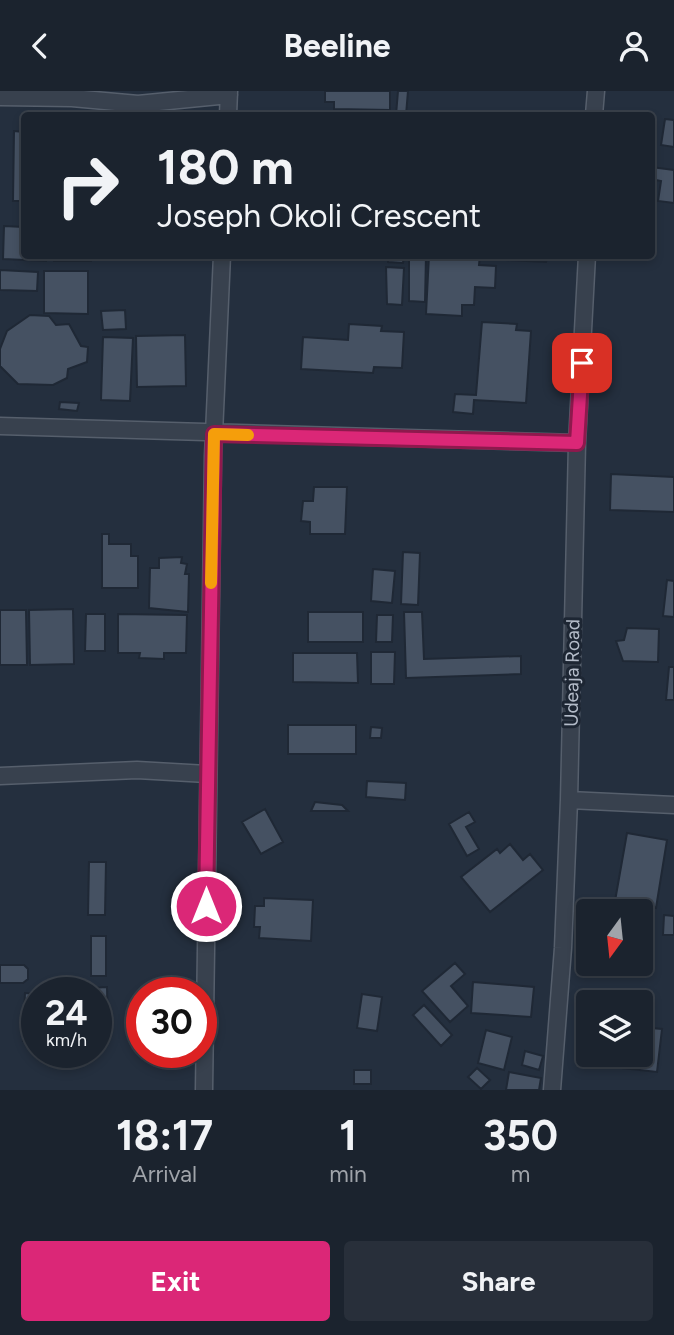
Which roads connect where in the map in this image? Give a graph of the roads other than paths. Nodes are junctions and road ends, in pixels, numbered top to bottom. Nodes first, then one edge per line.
1 (596, 91) edge
2 (229, 93) edge
3 (0, 97) edge
4 (228, 112) edge
5 (594, 112) edge
6 (222, 259) edge
7 (587, 259) edge
8 (0, 426) edge
9 (214, 434) junction
10 (577, 443) junction
11 (207, 774) junction
12 (0, 776) edge
13 (569, 800) junction
14 (674, 805) edge
15 (204, 1090) edge
16 (552, 1090) edge

1 - 5 street
2 - 3 street
2 - 4 street
6 - 9 street
7 - 10 street, Udeaja Road
8 - 9 street
9 - 10 street
9 - 11 street
10 - 13 street, Udeaja Road
11 - 12 street
11 - 15 street
13 - 14 street
13 - 16 street, Udeaja Road

